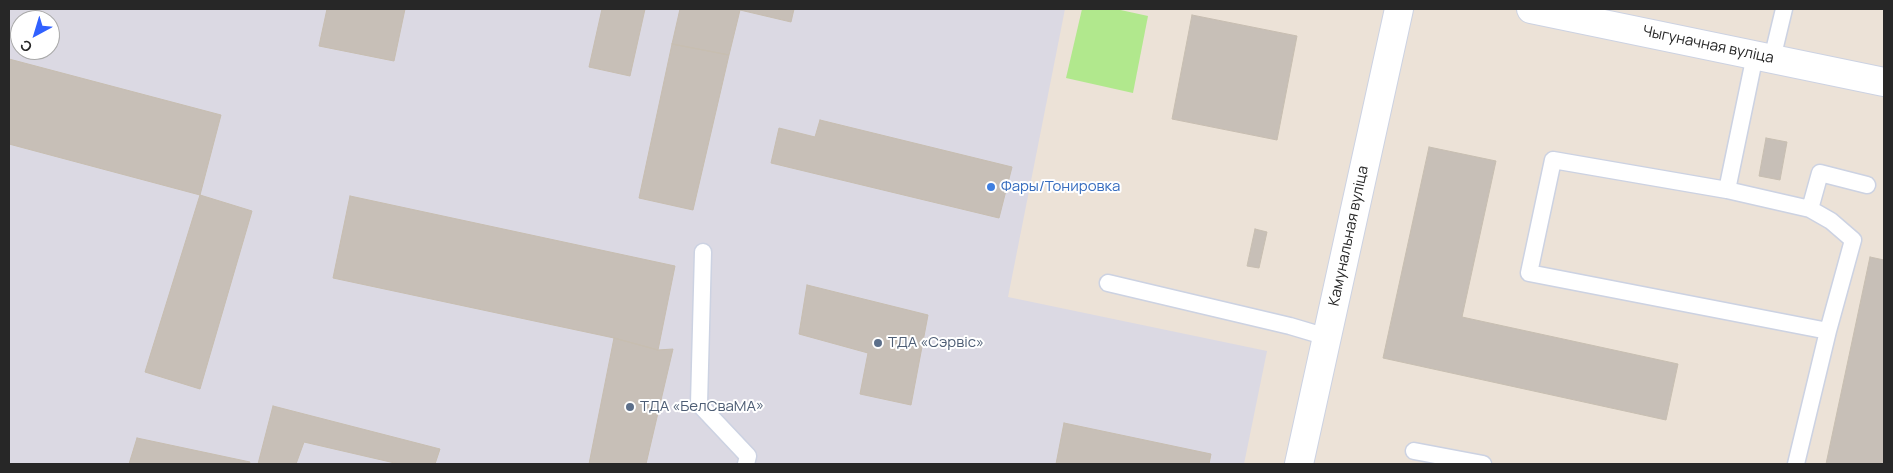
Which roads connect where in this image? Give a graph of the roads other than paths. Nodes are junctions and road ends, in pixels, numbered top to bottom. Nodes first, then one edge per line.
1 (1399, 9) edge
2 (1531, 9) edge
3 (1784, 9) edge
4 (1599, 16) edge
5 (1763, 57) junction
6 (1884, 82) edge
7 (1867, 186) dead end
8 (1727, 190) junction
9 (1810, 209) junction
10 (704, 252) dead end
11 (1108, 283) dead end
12 (1828, 331) junction
13 (1327, 337) junction
14 (1414, 451) dead end
15 (746, 464) edge
16 (1300, 464) edge
17 (1483, 464) edge
18 (1796, 464) edge

1 - 13 street, Камунальная вуліца
2 - 4 street, Чыгуначная вуліца
3 - 5 lane
4 - 5 street, Чыгуначная вуліца
5 - 6 street, Чыгуначная вуліца
5 - 8 lane
7 - 9 lane
8 - 9 lane
8 - 12 lane
9 - 12 lane
10 - 15 lane
11 - 13 lane
12 - 18 lane
13 - 16 street, Камунальная вуліца
14 - 17 lane

